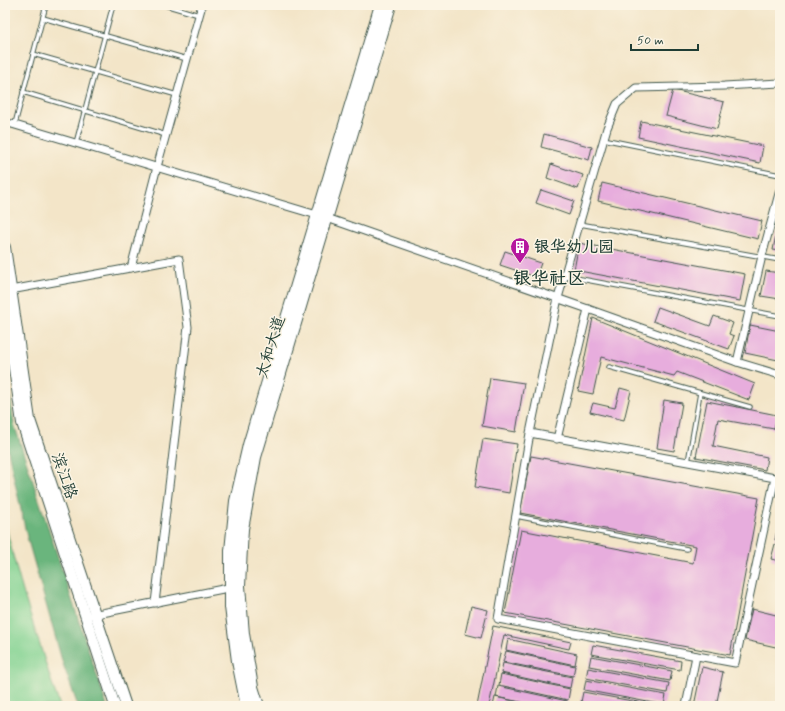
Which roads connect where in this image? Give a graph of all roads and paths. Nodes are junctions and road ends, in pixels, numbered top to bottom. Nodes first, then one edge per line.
1 (46, 5) edge
2 (113, 5) edge
3 (165, 5) edge
4 (202, 5) edge
5 (381, 5) edge
6 (390, 5) edge
7 (199, 15) junction
8 (42, 18) junction
9 (105, 36) junction
10 (33, 54) junction
11 (187, 59) junction
12 (95, 72) junction
13 (780, 83) edge
14 (23, 92) junction
15 (177, 95) junction
16 (85, 111) junction
17 (5, 122) edge
18 (15, 124) junction
19 (166, 135) junction
20 (604, 139) junction
21 (76, 143) junction
22 (157, 167) junction
23 (780, 175) edge
24 (780, 190) edge
25 (777, 211) edge
26 (322, 216) junction
27 (580, 224) junction
28 (5, 247) edge
29 (762, 256) junction
30 (780, 260) edge
31 (131, 268) junction
32 (565, 276) junction
33 (8, 291) edge
34 (558, 298) junction
35 (5, 307) edge
36 (588, 309) junction
37 (749, 311) junction
38 (780, 316) edge
39 (737, 362) junction
40 (609, 367) dead end
41 (780, 375) edge
42 (700, 393) junction
43 (750, 407) dead end
44 (530, 434) junction
45 (558, 439) junction
46 (688, 462) junction
47 (516, 516) junction
48 (687, 549) dead end
49 (235, 586) junction
50 (155, 603) junction
51 (90, 615) junction
52 (696, 656) junction
53 (115, 706) edge
54 (126, 706) edge
55 (247, 706) edge
56 (258, 706) edge
57 (686, 706) edge

1 - 8 lane
2 - 9 lane
3 - 7 lane
4 - 7 street
5 - 26 main road, 太和大道
6 - 26 main road, 太和大道
7 - 11 street
8 - 9 lane
8 - 10 lane
9 - 11 lane
9 - 12 lane
10 - 12 lane
10 - 14 lane
11 - 15 street
12 - 15 lane
12 - 16 lane
13 - 20 street
14 - 16 lane
14 - 18 lane
15 - 19 street
16 - 19 lane
16 - 21 lane
17 - 18 street
18 - 21 street
19 - 22 street
20 - 23 lane
20 - 27 street
21 - 22 street
22 - 26 street
22 - 31 street
24 - 25 street
25 - 29 street
26 - 34 street
26 - 49 main road, 太和大道
27 - 29 lane
27 - 32 street
28 - 33 street, 滨江路
29 - 30 lane
29 - 37 street
31 - 33 street
31 - 50 street
32 - 34 street
32 - 37 lane
33 - 51 street, 滨江路
34 - 36 street
34 - 44 street
35 - 51 street
36 - 39 street
36 - 45 street
37 - 38 lane
37 - 39 street
39 - 41 street
40 - 42 lane
42 - 43 lane
42 - 46 lane
44 - 45 street
44 - 47 street
45 - 46 street
46 - 52 street
47 - 48 lane
47 - 52 street
49 - 50 street
49 - 55 main road, 太和大道
49 - 56 main road, 太和大道
50 - 51 street
51 - 53 street
51 - 54 street, 滨江路
52 - 57 street

